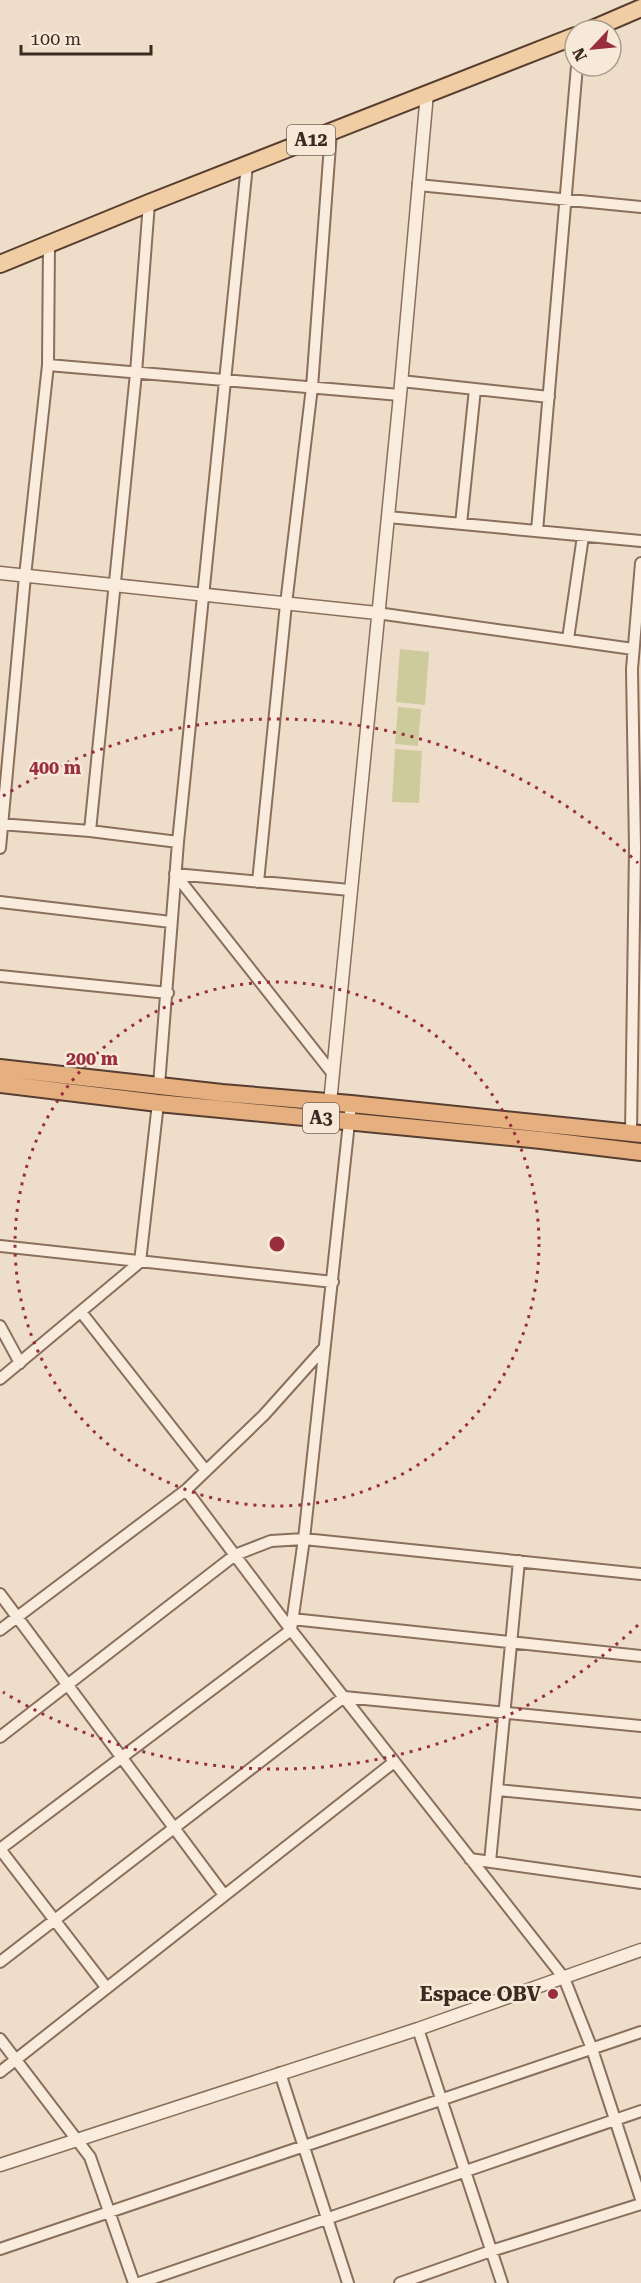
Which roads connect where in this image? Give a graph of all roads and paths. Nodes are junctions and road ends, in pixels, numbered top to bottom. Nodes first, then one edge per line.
1 (641, 8) edge
2 (618, 18) edge
3 (563, 41) edge
4 (576, 78) edge
5 (427, 93) junction
6 (332, 132) junction
7 (247, 165) junction
8 (418, 185) junction
9 (566, 198) junction
10 (149, 203) junction
11 (641, 207) edge
12 (49, 244) junction
13 (0, 264) edge
14 (48, 365) junction
15 (136, 373) junction
16 (227, 379) junction
17 (401, 381) junction
18 (312, 387) junction
19 (475, 389) junction
20 (400, 395) junction
21 (549, 397) junction
22 (388, 517) junction
23 (461, 524) junction
24 (537, 531) junction
25 (583, 536) junction
26 (641, 541) edge
27 (641, 563) edge
28 (0, 573) edge
29 (26, 576) junction
30 (114, 584) junction
31 (204, 596) junction
32 (286, 604) junction
33 (377, 613) junction
34 (568, 639) junction
35 (633, 649) junction
36 (1, 825) edge
37 (90, 831) junction
38 (178, 842) junction
39 (0, 848) edge
40 (175, 874) junction
41 (258, 882) junction
42 (350, 890) junction
43 (0, 902) edge
44 (171, 922) junction
45 (0, 976) edge
46 (168, 993) junction
47 (0, 1068) edge
48 (333, 1074) junction
49 (0, 1084) edge
50 (159, 1085) junction
51 (158, 1103) junction
52 (330, 1103) junction
53 (350, 1112) junction
54 (636, 1134) edge
55 (641, 1152) edge
56 (0, 1246) edge
57 (140, 1262) junction
58 (333, 1282) junction
59 (81, 1312) junction
60 (0, 1326) edge
61 (324, 1347) junction
62 (20, 1363) junction
63 (0, 1379) edge
64 (206, 1470) junction
65 (186, 1490) junction
66 (304, 1539) junction
67 (235, 1555) junction
68 (519, 1561) junction
69 (641, 1574) edge
70 (0, 1594) edge
71 (18, 1617) junction
72 (292, 1624) junction
73 (0, 1630) edge
74 (512, 1643) junction
75 (641, 1656) edge
76 (67, 1686) junction
77 (344, 1697) junction
78 (505, 1713) junction
79 (641, 1726) edge
80 (0, 1737) edge
81 (121, 1758) junction
82 (394, 1762) junction
83 (498, 1790) junction
84 (641, 1804) edge
85 (174, 1827) junction
86 (0, 1849) edge
87 (470, 1859) junction
88 (490, 1862) junction
89 (641, 1883) edge
90 (224, 1895) junction
91 (55, 1918) junction
92 (641, 1950) edge
93 (0, 1962) edge
94 (564, 1978) junction
95 (106, 1987) junction
96 (418, 2029) junction
97 (641, 2032) edge
98 (0, 2039) edge
99 (592, 2049) junction
100 (16, 2061) junction
101 (0, 2072) edge
102 (280, 2073) junction
103 (441, 2100) junction
104 (641, 2111) edge
105 (615, 2120) junction
106 (76, 2139) junction
107 (304, 2146) junction
108 (0, 2165) edge
109 (464, 2172) junction
110 (641, 2199) edge
111 (641, 2204) edge
112 (110, 2213) junction
113 (329, 2218) junction
114 (0, 2249) edge
115 (491, 2251) junction
116 (136, 2283) edge
117 (348, 2283) edge
118 (400, 2283) edge
119 (502, 2283) edge

1 - 2 main road
3 - 5 main road, A12
4 - 9 street
5 - 6 main road, A12
5 - 8 street
6 - 7 main road, A12
6 - 18 street
7 - 10 main road, A12
7 - 16 street
8 - 9 street
8 - 17 street
9 - 11 street
9 - 21 street
10 - 12 main road, A12
10 - 15 street
12 - 13 main road, A12
12 - 14 street
14 - 15 street
14 - 29 street
15 - 16 street
15 - 30 street
16 - 18 street
16 - 31 street
17 - 19 street
17 - 20 street
18 - 20 street
18 - 32 street
19 - 21 street
19 - 23 street
20 - 22 street
21 - 24 street
22 - 23 street
22 - 33 street
23 - 24 street
24 - 25 street
25 - 26 street
25 - 34 street
27 - 35 street
28 - 29 street
29 - 30 street
29 - 36 street
30 - 31 street
30 - 37 street
31 - 32 street
31 - 38 street
32 - 33 street
32 - 41 street
33 - 34 street
33 - 42 street
34 - 35 street
35 - 54 street
36 - 37 street
36 - 39 street
37 - 38 street
38 - 40 street
40 - 41 street
40 - 44 street
40 - 48 street
41 - 42 street
42 - 48 street
43 - 44 street
44 - 46 street
45 - 46 street
46 - 50 street
47 - 50 highway, A3
48 - 52 street
49 - 51 highway, A3
50 - 52 highway, A3
51 - 53 highway, A3
51 - 57 street
52 - 53 highway, A3
53 - 54 highway, A3
53 - 55 highway, A3
53 - 58 street
56 - 57 street
57 - 58 street
57 - 59 street
58 - 61 street
59 - 62 street
59 - 64 street
60 - 62 street
61 - 64 street
61 - 66 street
62 - 63 street
64 - 65 street
65 - 67 street
65 - 71 street
66 - 67 street
66 - 68 street
66 - 72 street
67 - 72 street
67 - 76 street
68 - 69 street
68 - 74 street
70 - 71 street
71 - 73 street
71 - 76 street
72 - 74 street
72 - 77 street
72 - 81 street
74 - 75 street
74 - 78 street
76 - 80 street
76 - 81 street
77 - 78 street
77 - 82 street
77 - 85 street
78 - 79 street
78 - 83 street
81 - 85 street
81 - 86 street
82 - 87 street
82 - 90 street
83 - 84 street
83 - 88 street
85 - 90 street
85 - 91 street
86 - 91 street
87 - 88 street
87 - 94 street
88 - 89 street
90 - 95 street
91 - 93 street
91 - 95 street
92 - 94 street
94 - 96 street
94 - 99 street
95 - 100 street
96 - 102 street
96 - 103 street
97 - 99 street
98 - 100 street
99 - 103 street
99 - 105 street
100 - 101 street
100 - 106 street
102 - 106 street
102 - 107 street
103 - 107 street
103 - 109 street
104 - 105 street
105 - 109 street
105 - 110 street
106 - 108 street
106 - 112 street
107 - 112 street
107 - 113 street
109 - 113 street
109 - 115 street
111 - 115 street
112 - 114 street
112 - 116 street
113 - 116 street
113 - 117 street
115 - 118 street
115 - 119 street

